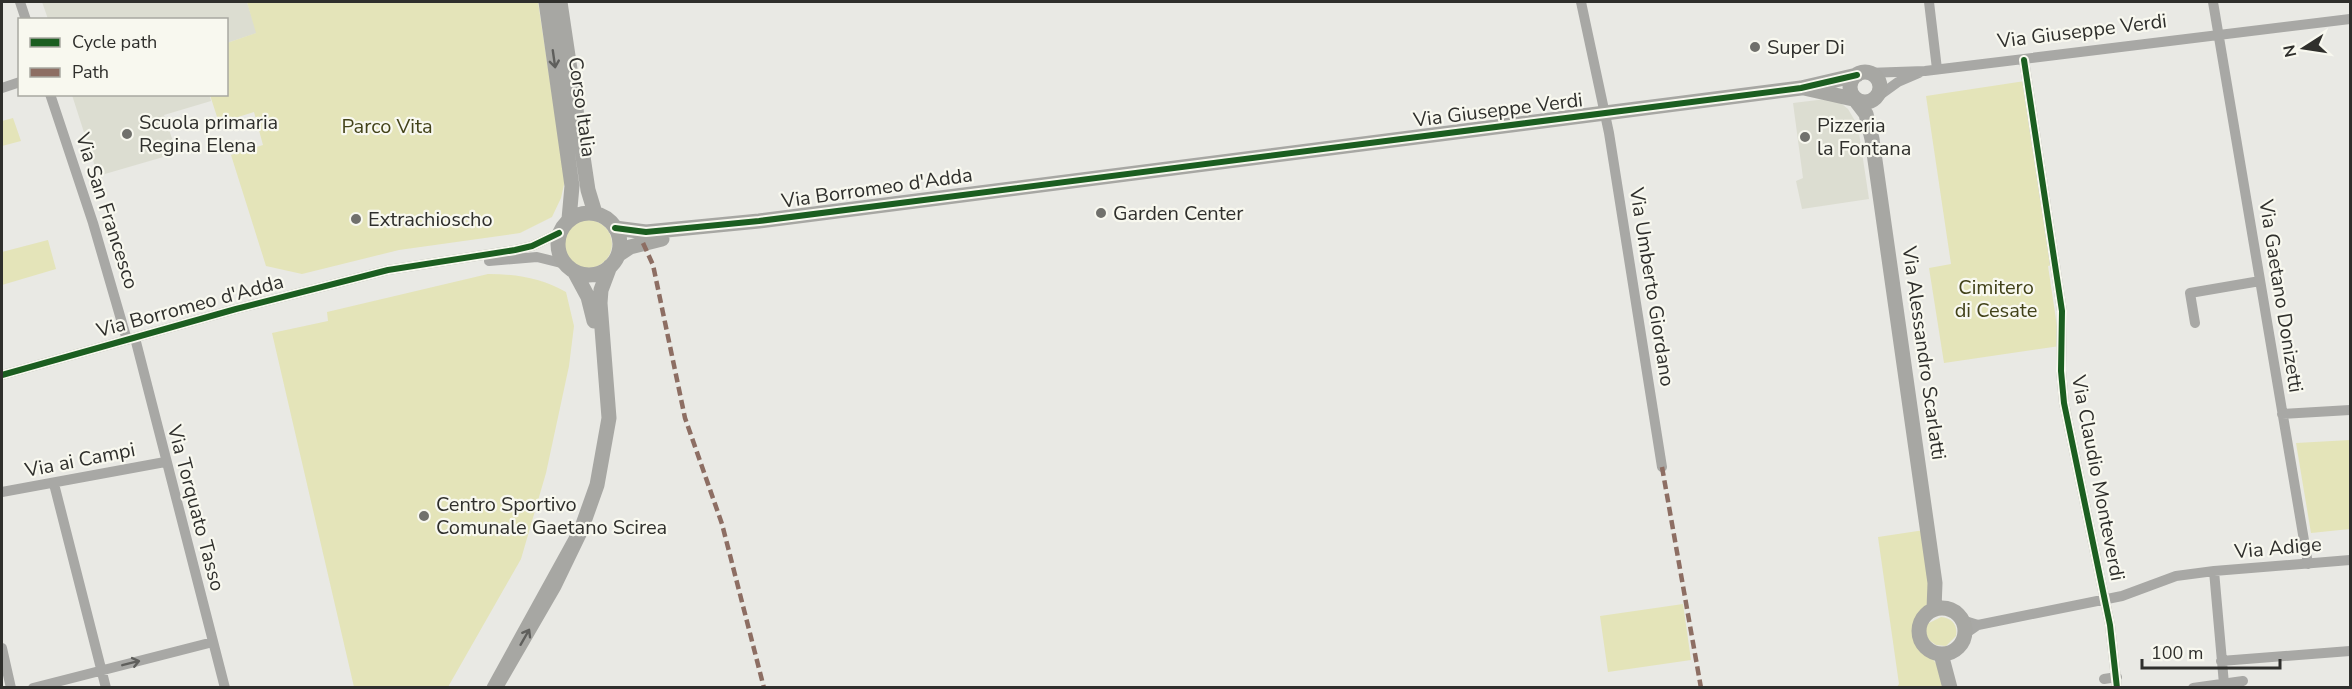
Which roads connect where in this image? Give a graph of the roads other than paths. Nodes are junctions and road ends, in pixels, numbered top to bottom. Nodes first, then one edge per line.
1 (20, 2) edge
2 (546, 2) edge
3 (560, 2) edge
4 (1581, 2) edge
5 (1929, 2) edge
6 (2213, 2) edge
7 (25, 18) edge
8 (2350, 19) edge
9 (2219, 35) junction
10 (2024, 60) junction
11 (1931, 70) junction
12 (1862, 74) junction
13 (18, 83) edge
14 (2, 88) edge
15 (1801, 88) junction
16 (1879, 95) junction
17 (51, 96) edge
18 (1854, 100) junction
19 (1603, 114) junction
20 (1871, 129) junction
21 (1143, 172) joint
22 (595, 213) junction
23 (569, 219) junction
24 (759, 221) junction
25 (615, 228) junction
26 (559, 233) junction
27 (614, 260) junction
28 (569, 268) junction
29 (388, 270) junction
30 (2260, 281) junction
31 (2195, 323) dead end
32 (131, 339) junction
33 (2, 375) edge
34 (2350, 410) edge
35 (2282, 414) junction
36 (605, 441) junction
37 (165, 462) junction
38 (1662, 467) dead end
39 (54, 483) junction
40 (2, 492) edge
41 (2350, 560) edge
42 (2308, 564) junction
43 (2214, 571) junction
44 (2104, 600) junction
45 (1940, 609) junction
46 (1964, 627) junction
47 (213, 642) junction
48 (2, 648) edge
49 (2350, 651) edge
50 (1947, 652) junction
51 (2242, 659) junction
52 (2222, 661) junction
53 (102, 670) junction
54 (2104, 679) dead end
55 (2117, 682) edge
56 (1949, 683) edge
57 (2223, 684) junction
58 (2243, 684) edge
59 (12, 687) edge
60 (33, 687) edge
61 (106, 687) edge
62 (225, 687) edge
63 (495, 687) edge
64 (2193, 687) edge

1 - 7 street
2 -> 23 street, Corso Italia
3 - 22 street, Corso Italia
4 - 19 street, Via Umberto Giordano
5 - 11 street
6 - 9 street, Via Gaetano Donizetti
8 - 9 street, Via Giuseppe Verdi
9 - 10 street, Via Giuseppe Verdi
9 - 30 street, Via Gaetano Donizetti
10 - 11 street, Via Giuseppe Verdi
10 - 44 street, Via Claudio Monteverdi
11 - 12 street, Via Giuseppe Verdi
11 - 16 street, Via Giuseppe Verdi
12 - 15 street, Via Giuseppe Verdi
12 - 16 street
12 - 18 street
13 - 14 street
15 - 18 street, Via Giuseppe Verdi
15 - 19 street, Via Giuseppe Verdi
16 - 18 street
16 - 20 street, Via Alessandro Scarlatti
17 - 32 street, Via San Francesco
18 - 20 street, Via Alessandro Scarlatti
19 - 21 street, Via Giuseppe Verdi
19 - 38 street, Via Umberto Giordano
20 - 45 street, Via Alessandro Scarlatti
21 - 24 street, Via Borromeo d'Adda
22 - 23 street
22 - 25 street
23 - 26 street
24 - 25 street, Via Borromeo d'Adda
24 - 27 street, Via Borromeo d'Adda
25 - 27 street
26 - 28 street
26 - 29 street, Via Borromeo d'Adda
27 - 28 street
27 - 36 street
28 - 29 street, Via Borromeo d'Adda
28 - 36 street
29 - 32 street, Via Borromeo d'Adda
30 - 31 street
30 - 35 street, Via Gaetano Donizetti
32 - 33 street, Via Borromeo d'Adda
32 - 37 street, Via Torquato Tasso
34 - 35 street
35 - 42 street, Via Gaetano Donizetti
36 - 63 street
37 - 39 street, Via ai Campi
37 - 47 street, Via Torquato Tasso
39 - 40 street, Via ai Campi
39 - 53 street
41 - 42 street, Via Adige
42 - 43 street, Via Adige
43 - 44 street
43 - 52 street, Via Adige
44 - 46 street
44 - 55 street, Via Claudio Monteverdi
45 - 46 street
45 - 50 street
46 - 50 street
53 -> 47 street
47 - 62 street, Via Torquato Tasso
48 - 59 street
49 - 51 street
50 - 56 street
51 - 52 street
51 - 58 street
52 - 57 street, Via Adige
53 - 60 street
53 - 61 street
54 - 55 street
57 - 58 street
57 - 64 street

